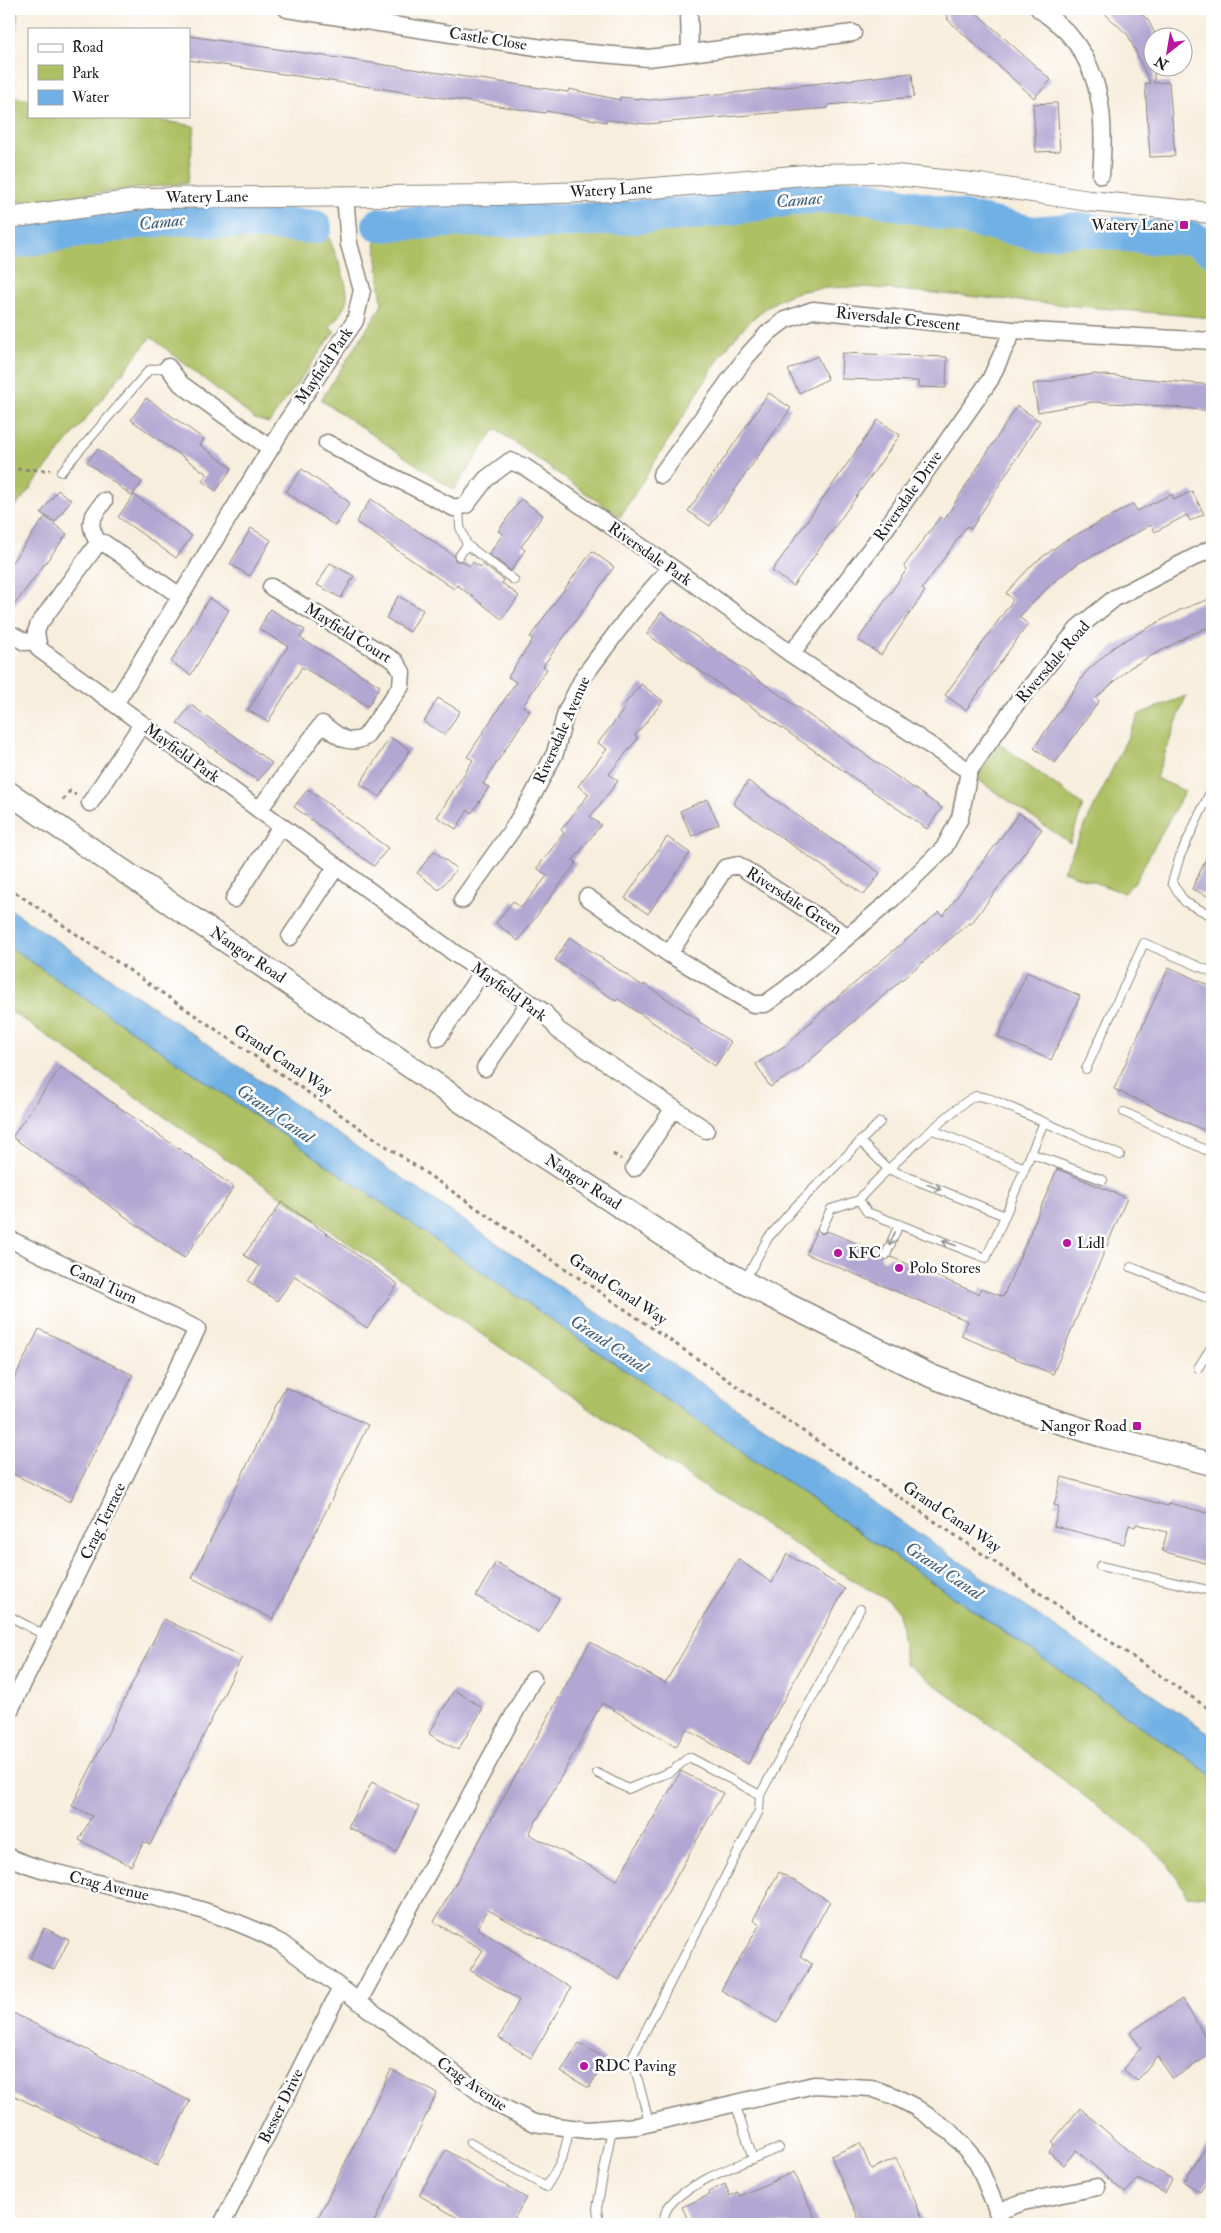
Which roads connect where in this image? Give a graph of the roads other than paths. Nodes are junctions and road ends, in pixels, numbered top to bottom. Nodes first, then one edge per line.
1 (286, 9) edge
2 (689, 9) edge
3 (1039, 9) edge
4 (853, 32) dead end
5 (690, 53) junction
6 (1101, 175) dead end
7 (345, 204) junction
8 (1212, 213) edge
9 (9, 218) edge
10 (1013, 330) junction
11 (1212, 341) edge
12 (168, 367) joint
13 (327, 443) dead end
14 (270, 448) junction
15 (61, 472) road end
16 (660, 476) dead end
17 (104, 501) dead end
18 (459, 507) junction
19 (98, 543) junction
20 (467, 545) junction
21 (1212, 548) edge
22 (459, 556) dead end
23 (671, 568) junction
24 (514, 580) dead end
25 (271, 587) dead end
26 (180, 596) junction
27 (9, 633) edge
28 (36, 641) junction
29 (791, 654) junction
30 (115, 704) junction
31 (142, 724) junction
32 (969, 771) junction
33 (1212, 788) edge
34 (9, 793) edge
35 (90, 803) dead end
36 (259, 810) junction
37 (281, 826) junction
38 (336, 867) junction
39 (587, 897) dead end
40 (234, 899) dead end
41 (462, 900) dead end
42 (1212, 916) edge
43 (847, 936) junction
44 (290, 937) dead end
45 (668, 954) junction
46 (482, 972) junction
47 (1212, 972) edge
48 (529, 1003) junction
49 (438, 1038) dead end
50 (485, 1068) dead end
51 (1086, 1069) dead end
52 (674, 1108) junction
53 (1124, 1112) dead end
54 (880, 1122) dead end
55 (1044, 1122) junction
56 (706, 1130) dead end
57 (933, 1130) junction
58 (860, 1142) junction
59 (1030, 1152) junction
60 (1212, 1153) edge
61 (1120, 1155) dead end
62 (634, 1168) dead end
63 (1025, 1168) junction
64 (888, 1169) junction
65 (1102, 1180) dead end
66 (859, 1200) junction
67 (1004, 1216) junction
68 (899, 1224) junction
69 (822, 1228) dead end
70 (9, 1240) edge
71 (886, 1255) dead end
72 (1131, 1267) dead end
73 (744, 1280) junction
74 (1212, 1300) edge
75 (197, 1329) joint
76 (1212, 1346) edge
77 (1198, 1368) dead end
78 (1212, 1464) edge
79 (1100, 1566) dead end
80 (1212, 1591) edge
81 (860, 1609) dead end
82 (9, 1616) edge
83 (46, 1636) junction
84 (533, 1679) dead end
85 (9, 1712) edge
86 (596, 1773) dead end
87 (760, 1795) junction
88 (9, 1857) edge
89 (340, 1988) junction
90 (359, 2000) junction
91 (735, 2103) junction
92 (649, 2122) junction
93 (569, 2128) junction
94 (612, 2128) junction
95 (470, 2143) dead end
96 (779, 2148) dead end
97 (753, 2159) junction
98 (1097, 2186) dead end
99 (1000, 2218) edge
100 (222, 2224) edge
101 (599, 2224) edge
102 (662, 2224) edge

1 - 5 street, Castle Close
2 - 5 street
3 - 6 street
4 - 5 street, Castle Close
7 - 8 street, Watery Lane
7 - 9 street, Watery Lane
7 - 14 street, Mayfield Park
10 - 11 street, Riversdale Crescent
10 - 16 street, Riversdale Crescent
10 - 29 street, Riversdale Drive
12 - 14 street
12 - 15 lane
13 - 18 street
14 - 26 street, Mayfield Park
17 - 19 street
18 - 20 lane
18 - 23 street, Riversdale Park
19 - 26 street
19 - 28 street
20 - 22 lane
20 - 24 lane
21 - 32 street, Riversdale Road
23 - 29 street, Riversdale Park
23 - 41 street, Riversdale Avenue
25 - 36 street, Mayfield Court
26 - 30 street, Mayfield Park
27 - 28 street
28 - 30 street
29 - 32 street, Riversdale Park
30 - 31 street, Mayfield Park
31 - 35 street
31 - 36 street, Mayfield Park
32 - 43 street, Riversdale Green
33 - 42 lane
34 - 73 main road, Nangor Road
36 - 37 street, Mayfield Park
37 - 38 street, Mayfield Park
37 - 40 street
38 - 44 street
38 - 46 street, Mayfield Park
39 - 45 street, Riversdale Green
43 - 45 street, Riversdale Green
43 - 45 street, Riversdale Green
46 - 48 street, Mayfield Park
46 - 49 street
47 - 51 lane
48 - 50 street
48 - 52 street, Mayfield Park
52 - 56 street, Mayfield Park
52 - 62 street
53 - 60 lane
54 - 58 lane
55 - 57 lane
55 - 59 lane
55 - 61 lane
57 - 63 lane
57 - 64 lane
58 - 64 lane
58 - 73 lane
59 - 63 lane
59 - 65 lane
63 - 67 lane
64 - 66 lane
64 -> 67 lane
66 - 68 lane
66 - 69 lane
67 -> 68 lane
68 -> 71 lane
70 - 75 street, Canal Turn
72 - 74 lane
73 - 78 main road, Nangor Road
75 - 83 street, Crag Terrace
76 - 77 lane
79 - 80 lane
81 - 87 lane
82 - 83 lane
83 - 85 street, Crag Terrace
84 - 90 street
86 - 87 lane
87 - 92 lane
88 - 89 street, Crag Avenue
89 - 90 street, Crag Avenue
89 - 100 street, Besser Drive
90 - 93 street, Crag Avenue
91 - 92 street, Crag Avenue
91 - 97 lane
91 - 99 street, Crag Avenue
92 - 94 street, Crag Avenue
93 - 94 street, Crag Avenue
93 - 95 lane
94 - 101 lane
96 - 97 lane
97 - 102 lane
98 - 99 street

